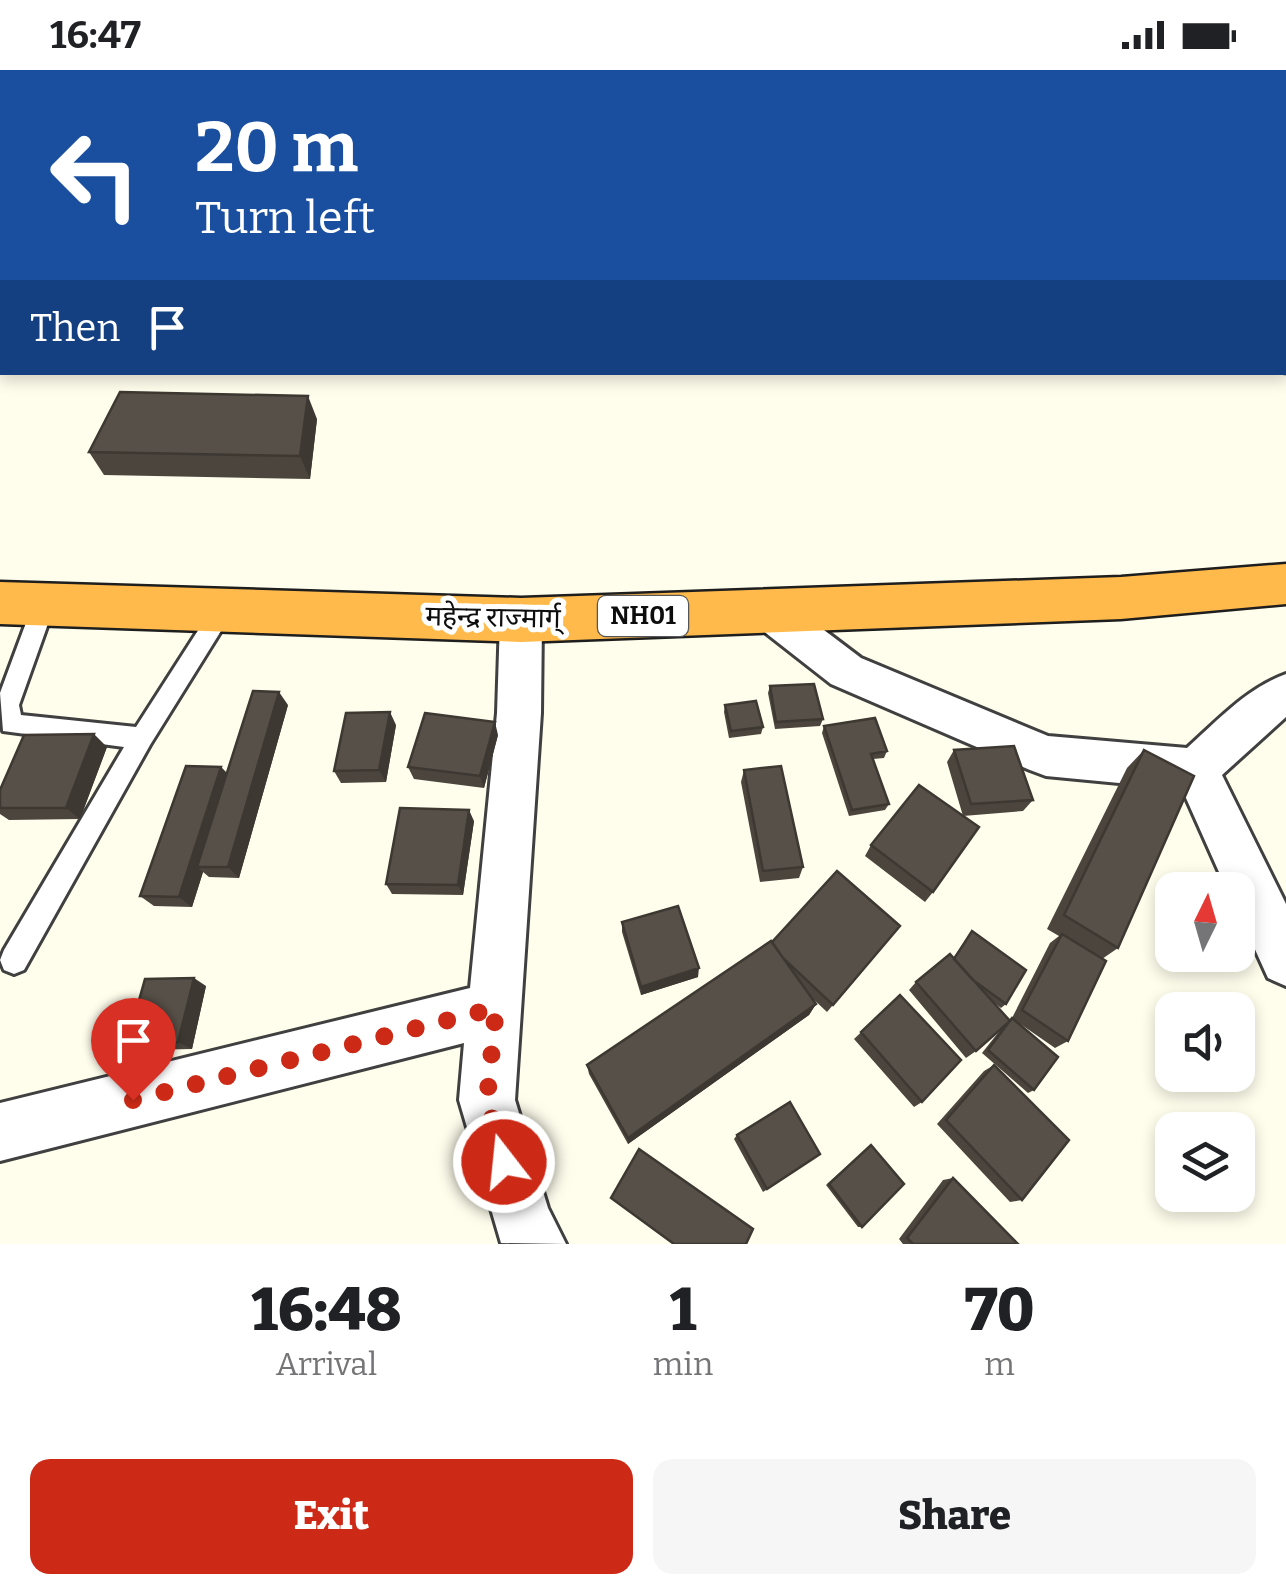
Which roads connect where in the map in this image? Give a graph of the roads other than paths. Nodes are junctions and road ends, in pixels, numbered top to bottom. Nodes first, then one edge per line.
1 (1286, 584) edge
2 (22, 603) edge
3 (223, 610) junction
4 (768, 612) junction
5 (521, 620) junction
6 (1286, 693) edge
7 (142, 738) junction
8 (1196, 770) junction
9 (14, 960) dead end
10 (1286, 960) edge
11 (496, 1008) junction
12 (0, 1132) edge
13 (535, 1244) edge

1 - 4 highway, महेन्द्र राज्मार्ग् / NH01
2 - 3 highway, महेन्द्र राज्मार्ग् / NH01
2 - 7 lane
3 - 5 highway, महेन्द्र राज्मार्ग् / NH01
3 - 7 lane
4 - 5 highway, महेन्द्र राज्मार्ग् / NH01
4 - 8 street
5 - 11 street
6 - 8 street
7 - 9 lane
8 - 10 street
11 - 12 street
11 - 13 street

